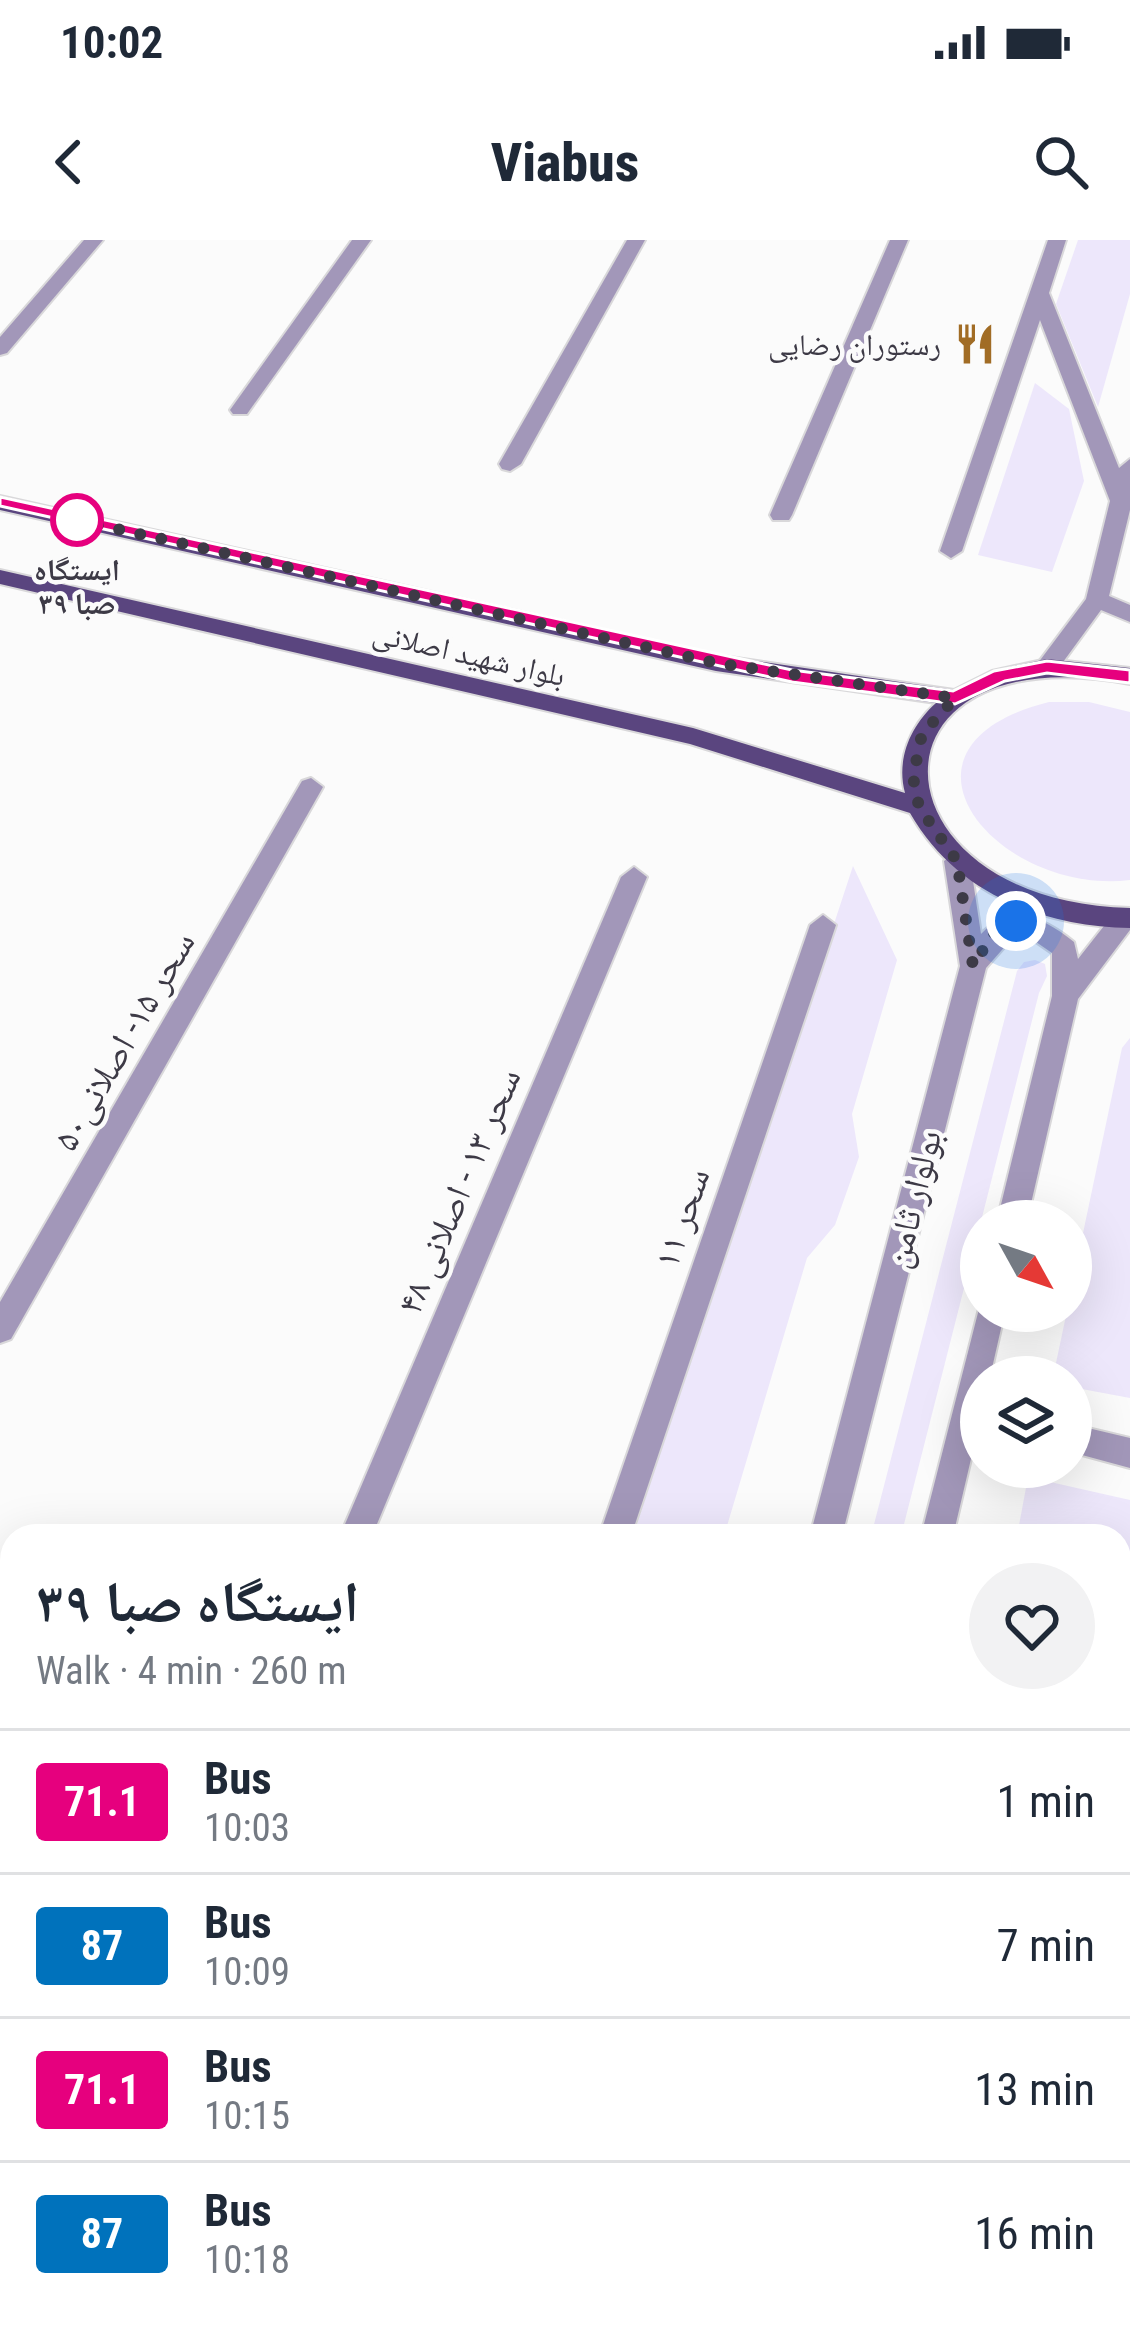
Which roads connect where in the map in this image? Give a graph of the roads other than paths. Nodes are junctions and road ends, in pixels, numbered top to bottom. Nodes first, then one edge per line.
1 (94, 240) edge
2 (362, 240) edge
3 (636, 240) edge
4 (899, 240) edge
5 (1057, 240) edge
6 (1039, 293) junction
7 (0, 349) edge
8 (240, 410) dead end
9 (510, 464) dead end
10 (1130, 466) edge
11 (1121, 501) junction
12 (0, 502) edge
13 (781, 515) dead end
14 (951, 551) dead end
15 (0, 577) edge
16 (1097, 600) junction
17 (1130, 614) edge
18 (1047, 667) junction
19 (1130, 676) edge
20 (955, 698) junction
21 (311, 787) dead end
22 (919, 807) junction
23 (957, 861) junction
24 (634, 877) dead end
25 (1127, 918) edge
26 (823, 925) dead end
27 (973, 966) junction
28 (1065, 996) junction
29 (1017, 1200) edge
30 (0, 1330) edge
31 (1092, 1443) edge
32 (1130, 1453) edge
33 (960, 1460) edge
34 (361, 1524) edge
35 (619, 1524) edge
36 (829, 1524) edge
37 (941, 1524) edge

1 - 7 street
2 - 8 street
3 - 9 street
4 - 13 street
5 - 6 street
6 - 11 street
6 - 14 street
10 - 11 street
11 - 16 street
12 - 20 main road, بلوار شهید اصلانی
15 - 22 main road, بلوار شهید اصلانی
16 - 17 street
16 - 18 street
18 - 19 main road
18 - 20 main road
20 - 22 main road
21 - 30 street, سحر ۱۵- اصلانی۵۰
22 - 23 main road
23 - 25 main road
23 - 27 street, بولوار ثامن
24 - 34 street, سحر ۱۳ - اصلانی ۴۸
25 - 28 street
26 - 35 street, سحر ۱۱
27 - 28 street
27 - 36 street, بولوار ثامن
28 - 29 street
31 - 32 street
33 - 37 street

